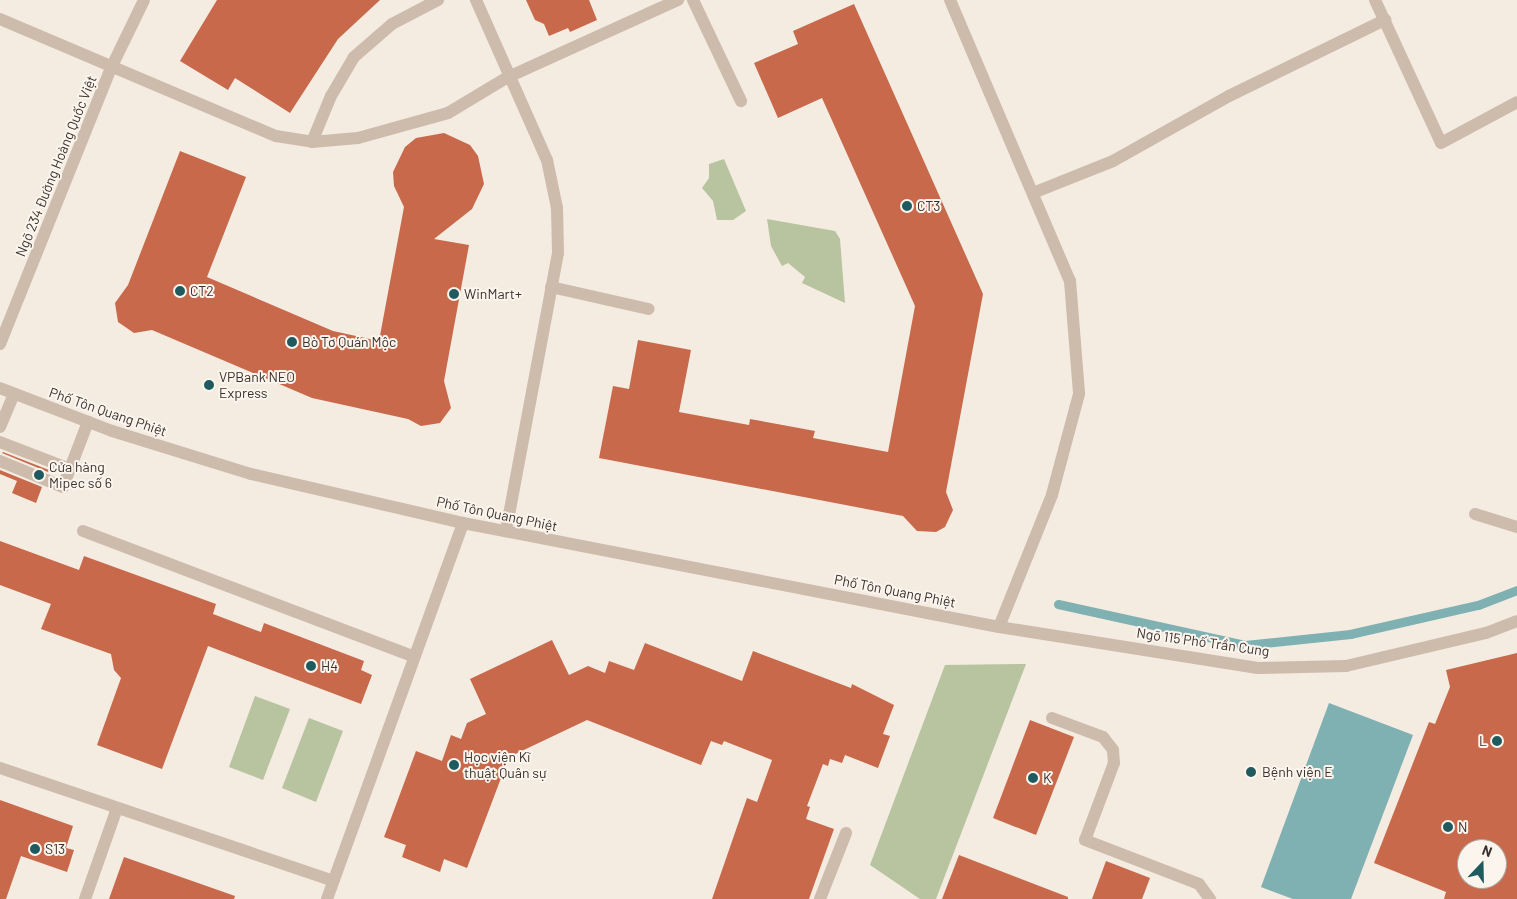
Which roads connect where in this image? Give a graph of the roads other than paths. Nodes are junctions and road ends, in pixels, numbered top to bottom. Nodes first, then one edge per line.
1 (144, 0) edge
2 (438, 0) edge
3 (476, 0) edge
4 (678, 0) edge
5 (693, 0) edge
6 (950, 0) edge
7 (1376, 0) edge
8 (0, 19) edge
9 (1385, 20) junction
10 (112, 66) junction
11 (508, 77) junction
12 (741, 101) dead end
13 (1517, 102) edge
14 (312, 142) junction
15 (1033, 193) junction
16 (551, 287) junction
17 (648, 309) dead end
18 (0, 344) edge
19 (0, 388) edge
20 (14, 394) junction
21 (88, 422) junction
22 (0, 427) edge
23 (0, 442) edge
24 (0, 461) edge
25 (70, 469) junction
26 (1474, 514) dead end
27 (463, 523) junction
28 (1517, 526) edge
29 (83, 531) dead end
30 (506, 531) junction
31 (1517, 621) edge
32 (1000, 627) junction
33 (414, 657) junction
34 (1052, 718) dead end
35 (0, 768) edge
36 (117, 808) junction
37 (846, 833) dead end
38 (333, 881) junction
39 (86, 899) edge
40 (327, 899) edge
41 (820, 899) edge
42 (1210, 899) edge

1 - 10 street, Ngõ 234 Đường Hoàng Quốc Việt
2 - 14 street
3 - 11 street
4 - 11 street
5 - 12 street
6 - 15 street
7 - 9 street
8 - 10 street
9 - 13 street
9 - 15 street
10 - 14 street
10 - 18 street, Ngõ 234 Đường Hoàng Quốc Việt
11 - 14 street
11 - 16 street
15 - 32 street
16 - 17 street
16 - 30 street
19 - 20 street, Phố Tôn Quang Phiệt
20 - 21 street, Phố Tôn Quang Phiệt
20 - 22 street
21 - 25 street
21 - 27 street, Phố Tôn Quang Phiệt
23 - 25 street
24 - 25 street
26 - 28 street
27 - 30 street, Phố Tôn Quang Phiệt
27 - 33 street
29 - 33 street
30 - 32 street, Phố Tôn Quang Phiệt
31 - 32 street, Ngõ 115 Phố Trần Cung
33 - 38 street
34 - 42 street
35 - 36 street
36 - 38 street
36 - 39 street
37 - 41 street
38 - 40 street

